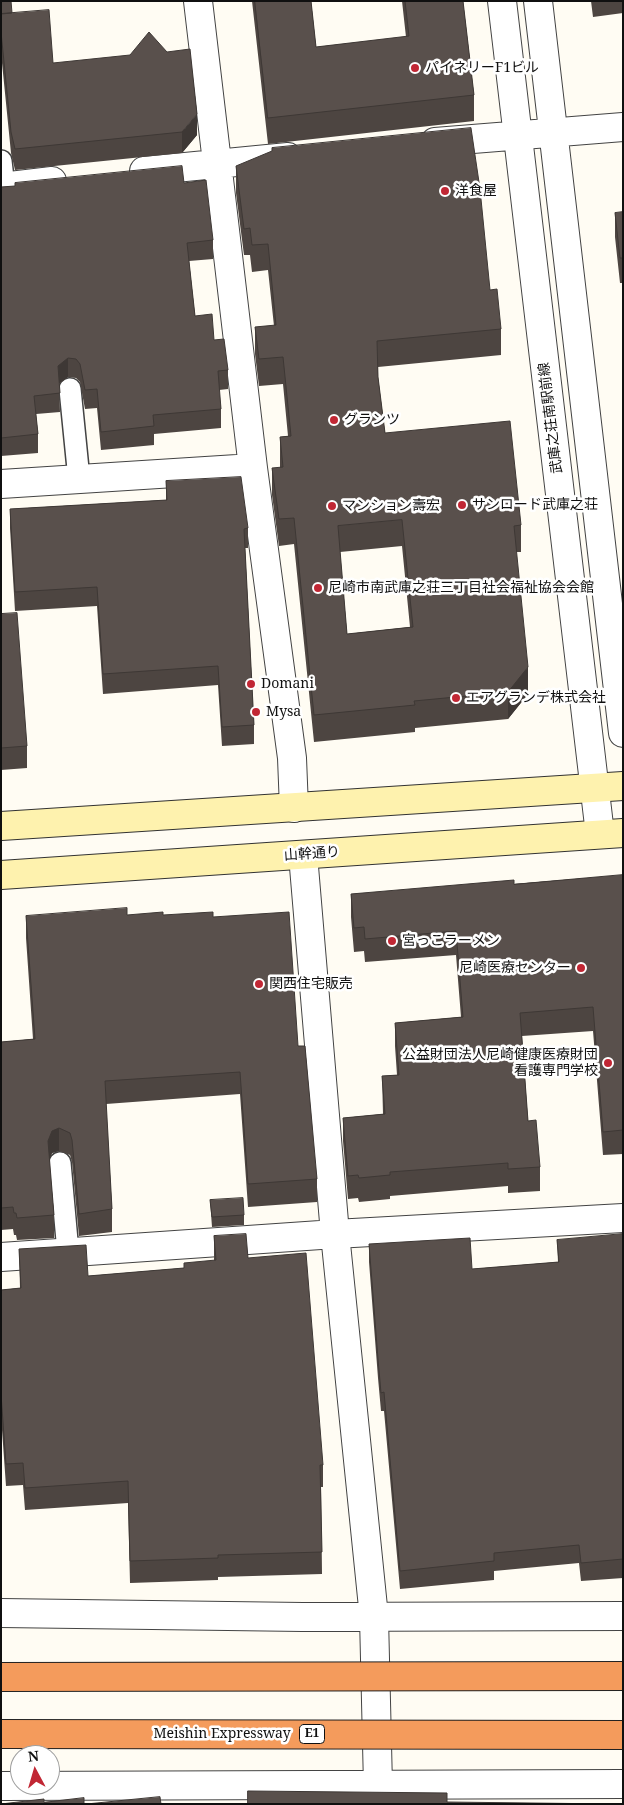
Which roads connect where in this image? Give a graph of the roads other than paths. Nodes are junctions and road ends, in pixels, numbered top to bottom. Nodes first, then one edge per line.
1 (198, 1) edge
2 (502, 1) edge
3 (538, 1) edge
4 (623, 127) edge
5 (554, 132) junction
6 (518, 135) junction
7 (406, 145) edge
8 (317, 154) edge
9 (218, 163) junction
10 (121, 174) edge
11 (2, 178) edge
12 (72, 179) edge
13 (70, 389) dead end
14 (253, 468) junction
15 (79, 479) junction
16 (1, 484) edge
17 (623, 733) edge
18 (623, 786) edge
19 (594, 788) junction
20 (294, 808) junction
21 (1, 826) edge
22 (611, 834) edge
23 (303, 855) junction
24 (1, 875) edge
25 (60, 1163) dead end
26 (623, 1218) edge
27 (335, 1234) junction
28 (68, 1252) junction
29 (1, 1257) edge
30 (1, 1613) edge
31 (623, 1616) edge
32 (374, 1617) junction
33 (623, 1676) edge
34 (1, 1677) edge
35 (1, 1734) edge
36 (623, 1735) edge
37 (623, 1784) edge
38 (1, 1786) edge
39 (378, 1786) junction
40 (183, 1795) edge

1 - 9 street
2 - 6 street, 武庫之荘南駅前線
3 - 5 street
4 - 5 street
5 - 6 street
5 - 17 street
6 - 7 street
6 - 19 street, 武庫之荘南駅前線
8 - 9 street
9 - 10 street
9 - 14 street
11 - 12 street
13 - 15 lane
14 - 15 street
14 - 20 street
15 - 16 street
18 - 19 street
19 - 20 street
19 - 22 street, 武庫之荘南駅前線
20 - 21 street
22 - 23 street, 山幹通り
23 - 24 street, 山幹通り
23 - 27 street
25 - 28 lane
26 - 27 street
27 - 28 street
27 - 32 street
28 - 29 street
30 - 32 street
31 - 32 street
32 - 39 street
33 - 34 highway, bridge
35 - 36 highway, Meishin Expressway / E1, bridge
37 - 39 street
38 - 40 street
39 - 40 street

